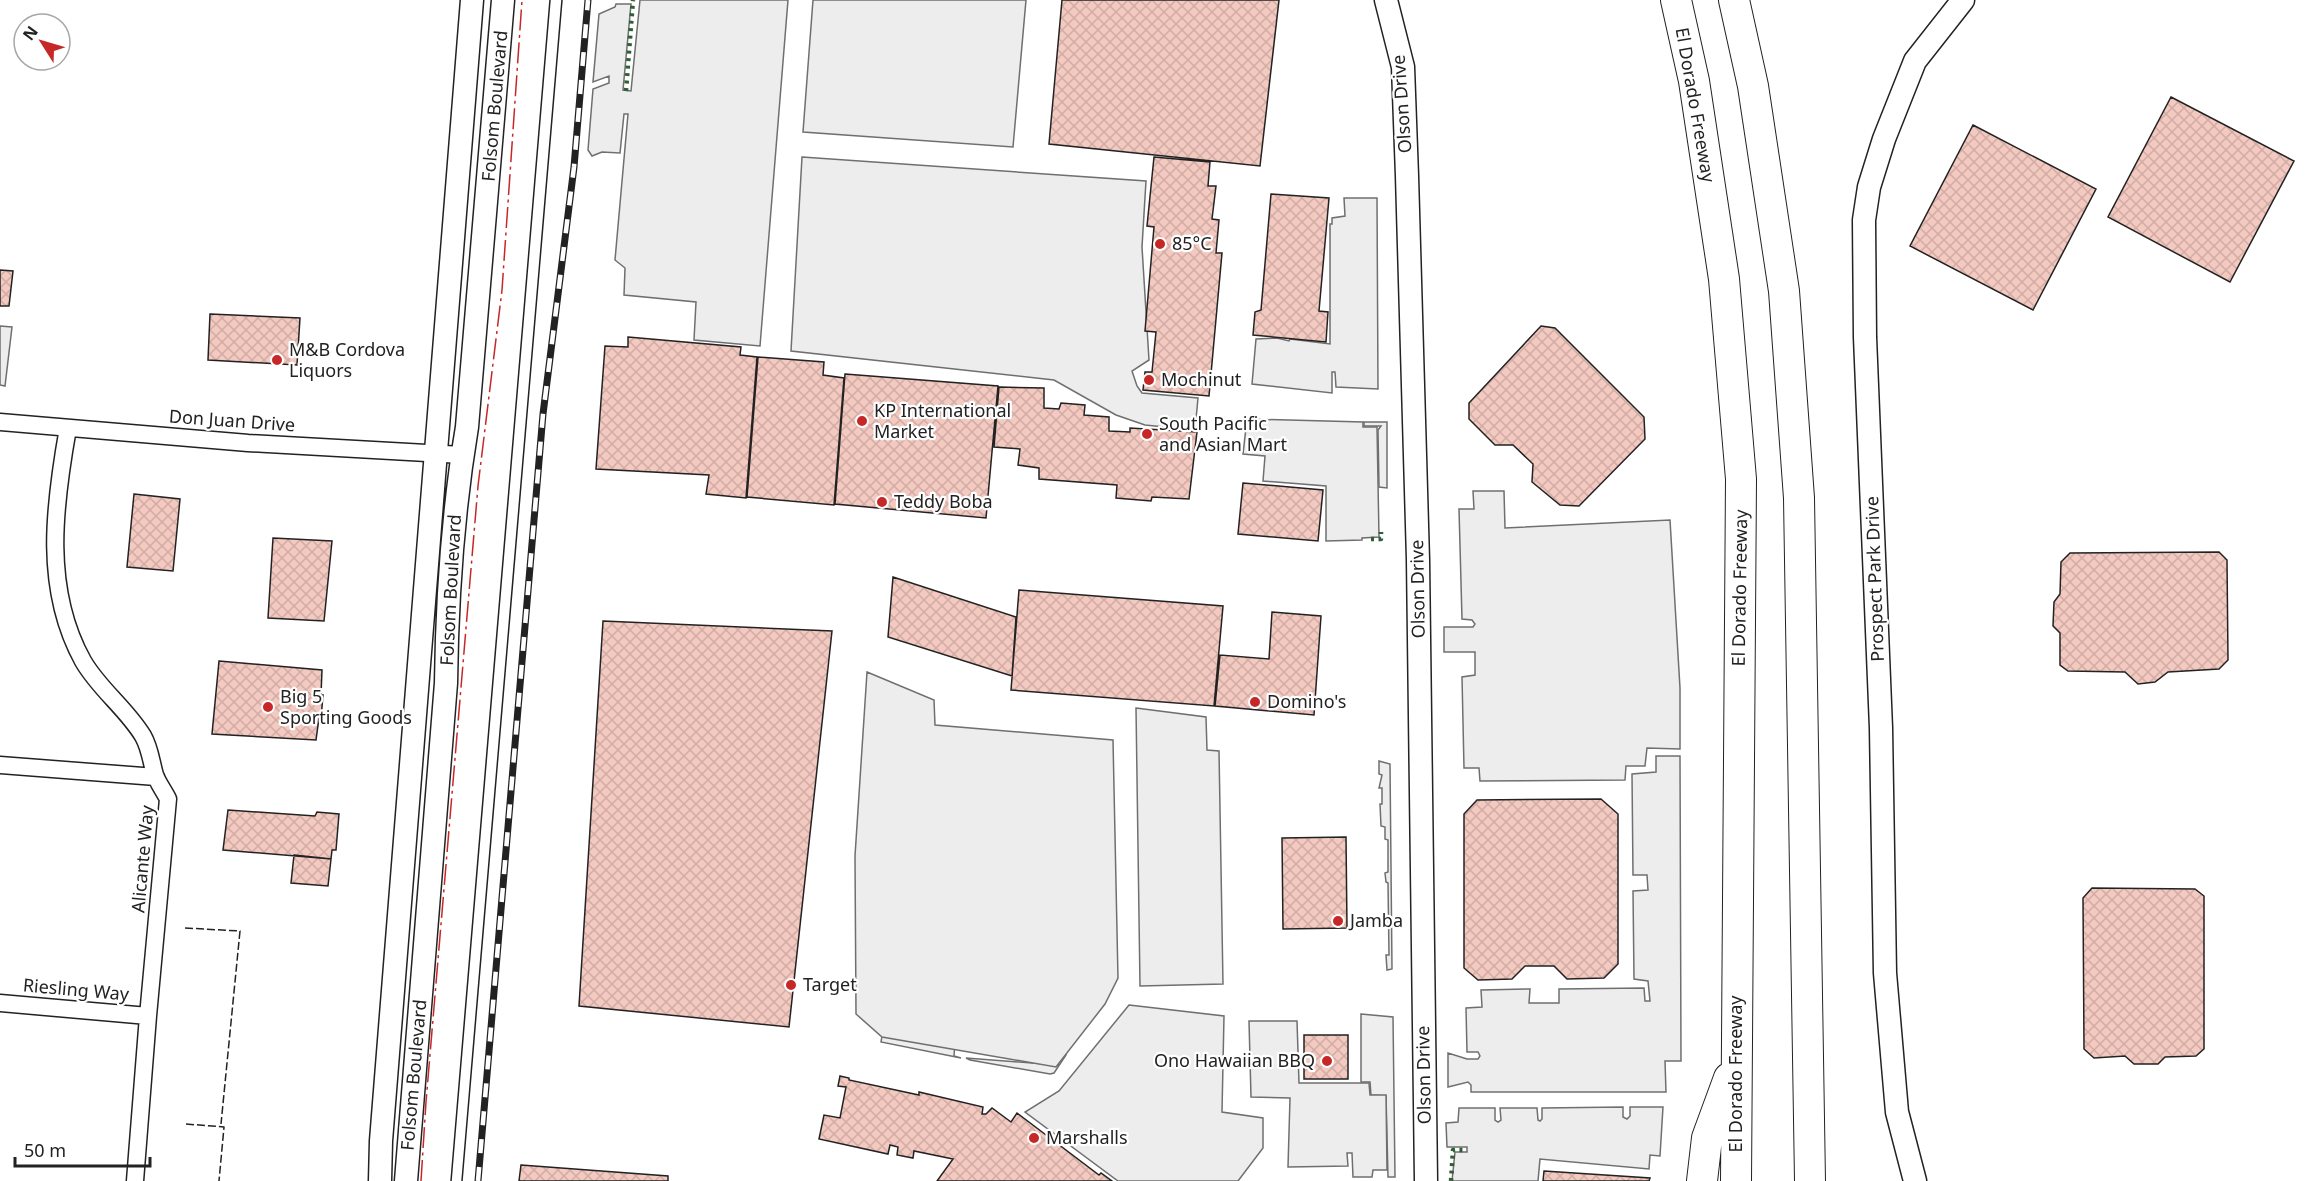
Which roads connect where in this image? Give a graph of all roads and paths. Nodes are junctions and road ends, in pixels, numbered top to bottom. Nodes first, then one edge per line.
1 (472, 0) edge
2 (503, 0) edge
3 (1386, 0) edge
4 (1676, 0) edge
5 (1734, 0) edge
6 (1962, 0) edge
7 (467, 54) junction
8 (482, 256) junction
9 (0, 422) edge
10 (68, 428) junction
11 (435, 454) junction
12 (462, 455) junction
13 (0, 765) edge
14 (156, 777) junction
15 (0, 1003) edge
16 (148, 1016) junction
17 (1736, 1061) junction
18 (1809, 1099) junction
19 (135, 1181) edge
20 (380, 1181) edge
21 (406, 1181) edge
22 (1426, 1181) edge
23 (1702, 1181) edge
24 (1736, 1181) edge
25 (1810, 1181) edge
26 (1821, 1181) edge
27 (1915, 1181) edge

1 - 7 main road, Folsom Boulevard
2 - 8 main road, Folsom Boulevard
3 - 22 main road, Olson Drive
4 - 17 highway, El Dorado Freeway
5 - 18 highway
6 - 27 main road, Prospect Park Drive
7 - 8 main road
7 - 11 main road, Folsom Boulevard
8 - 12 main road, Folsom Boulevard
9 - 10 street, Don Juan Drive
10 - 11 street, Don Juan Drive
10 - 14 street, Alicante Way
11 - 12 street, Don Juan Drive
11 - 20 main road, Folsom Boulevard
12 - 21 main road, Folsom Boulevard
13 - 14 street
14 - 16 street, Alicante Way
15 - 16 street, Riesling Way
16 - 19 street, Alicante Way
17 - 23 highway
17 - 24 highway, El Dorado Freeway
18 - 25 highway
18 - 26 highway

